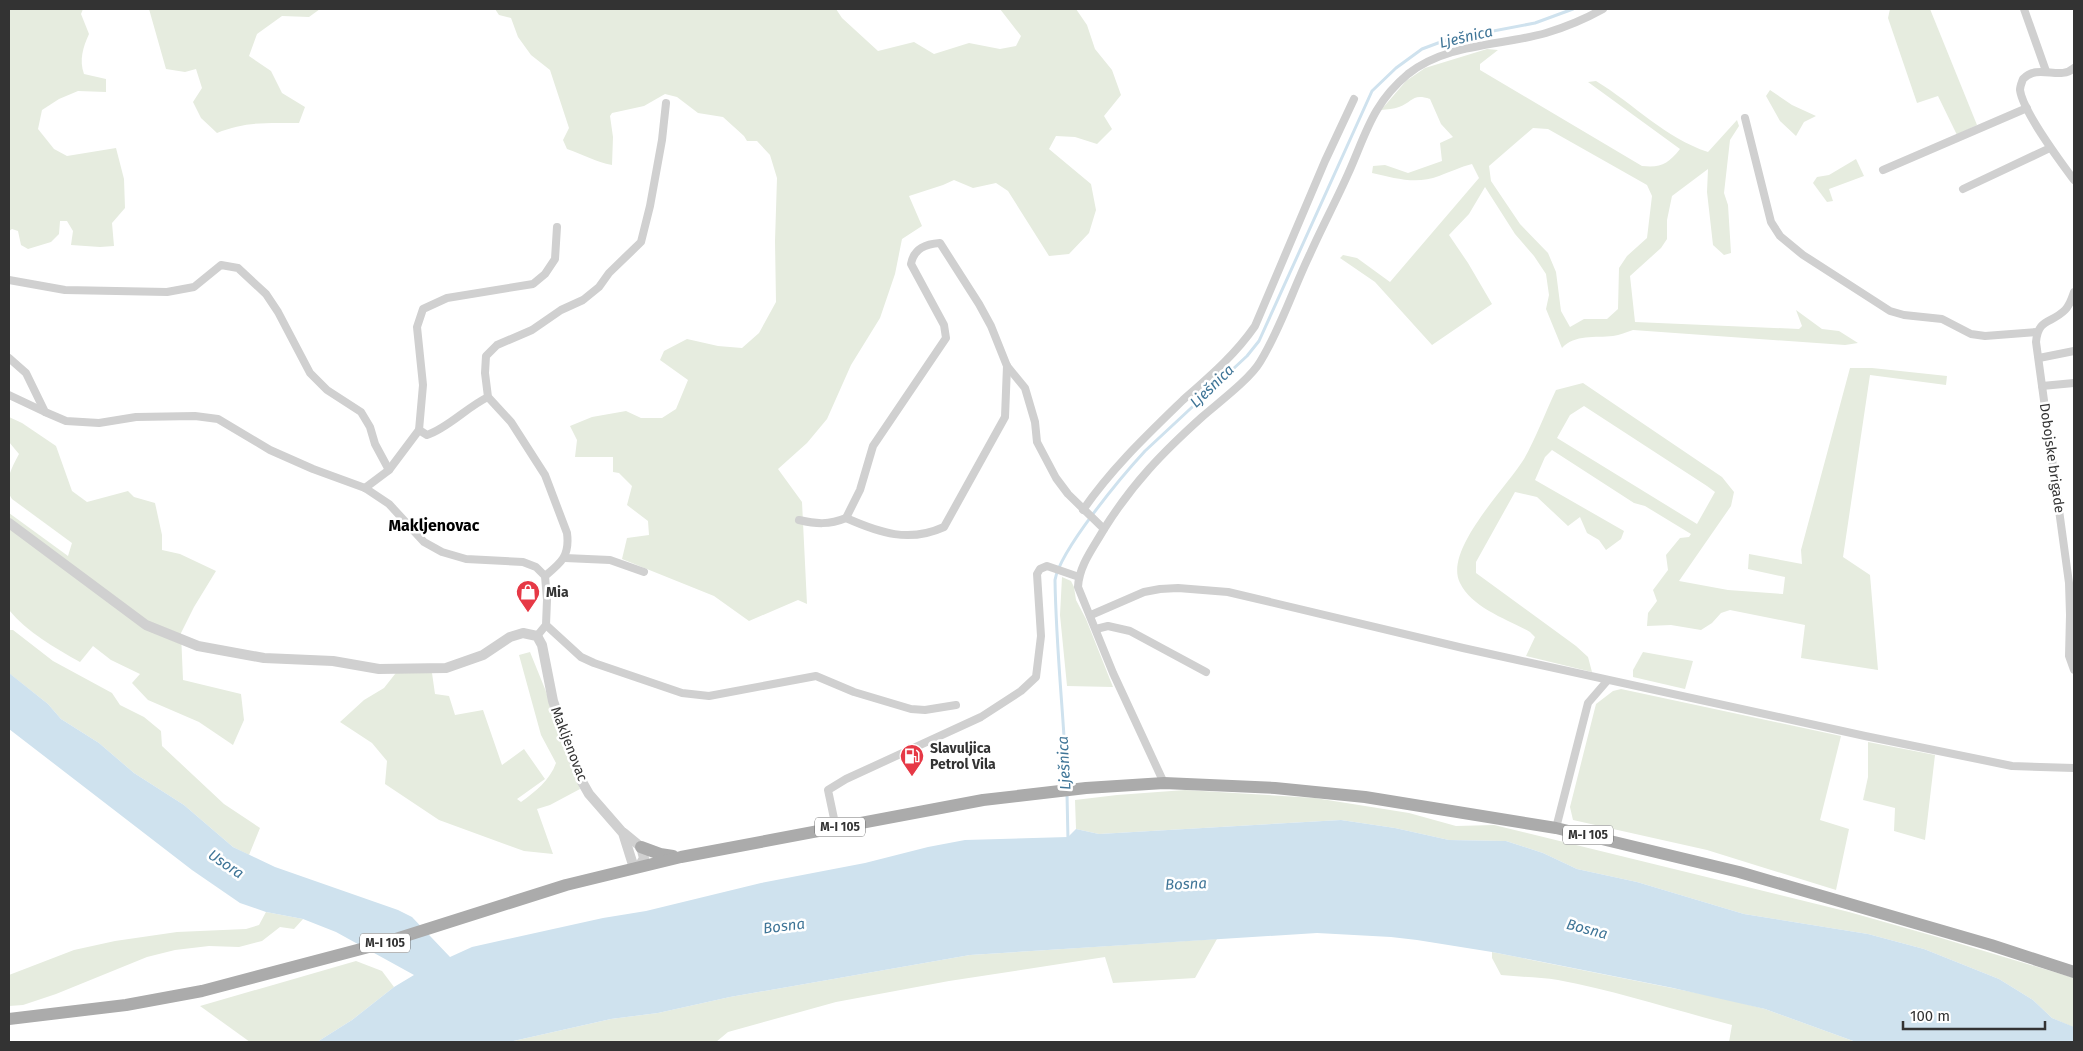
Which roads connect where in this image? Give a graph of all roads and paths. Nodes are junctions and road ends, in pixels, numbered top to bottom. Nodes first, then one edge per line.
1 (1603, 9) edge
2 (2024, 9) edge
3 (2074, 68) edge
4 (2046, 71) junction
5 (1354, 99) dead end
6 (666, 103) dead end
7 (2027, 108) junction
8 (1745, 118) dead end
9 (2050, 148) junction
10 (1883, 170) dead end
11 (2074, 180) edge
12 (1963, 189) dead end
13 (558, 227) dead end
14 (9, 280) edge
15 (2074, 292) edge
16 (2037, 332) junction
17 (2074, 351) edge
18 (9, 358) edge
19 (2039, 358) junction
20 (1007, 366) junction
21 (2074, 383) edge
22 (2042, 386) junction
23 (9, 395) edge
24 (488, 397) junction
25 (45, 412) junction
26 (419, 430) junction
27 (389, 470) junction
28 (365, 488) junction
29 (1084, 511) junction
30 (846, 518) junction
31 (799, 520) dead end
32 (9, 523) edge
33 (1104, 529) junction
34 (565, 558) junction
35 (644, 572) dead end
36 (545, 576) junction
37 (1078, 577) junction
38 (1091, 615) junction
39 (546, 625) junction
40 (1096, 629) junction
41 (537, 636) junction
42 (2074, 670) edge
43 (1206, 672) dead end
44 (1608, 681) junction
45 (956, 705) dead end
46 (2074, 768) edge
47 (1164, 783) junction
48 (836, 828) junction
49 (1556, 828) junction
50 (623, 832) junction
51 (641, 847) junction
52 (680, 857) junction
53 (637, 867) junction
54 (2074, 972) edge
55 (9, 1019) edge

1 - 33 street
2 - 4 street
3 - 4 street
4 - 7 street
5 - 29 street
6 - 24 street
7 - 9 street
7 - 10 street
8 - 16 street
9 - 11 street
9 - 12 street
13 - 26 street
14 - 27 street
15 - 16 street
16 - 19 street, Dobojske brigade
17 - 19 street
18 - 25 street
19 - 22 street, Dobojske brigade
20 - 29 street
20 - 30 street
20 - 30 street
21 - 22 street
22 - 42 street, Dobojske brigade
23 - 25 street
24 - 26 street
24 - 34 street
25 - 28 street
26 - 27 street
27 - 28 street
28 - 36 street
29 - 33 street
30 - 31 street
32 - 41 street
33 - 37 street
34 - 35 street
34 - 36 street
36 - 39 street
37 - 38 street
37 - 48 street
38 - 40 street
38 - 44 street
39 - 41 street
39 - 45 street
40 - 43 street
40 - 47 street
41 - 50 street, Makljenovac
44 - 46 street
44 - 49 street
47 - 48 main road, M-I 105
47 - 49 main road, M-I 105
48 - 52 main road, M-I 105
49 - 54 main road, M-I 105
50 - 51 street
50 - 53 street, Makljenovac
51 - 52 main road
51 - 53 street
52 - 53 main road, M-I 105
53 - 55 main road, M-I 105

